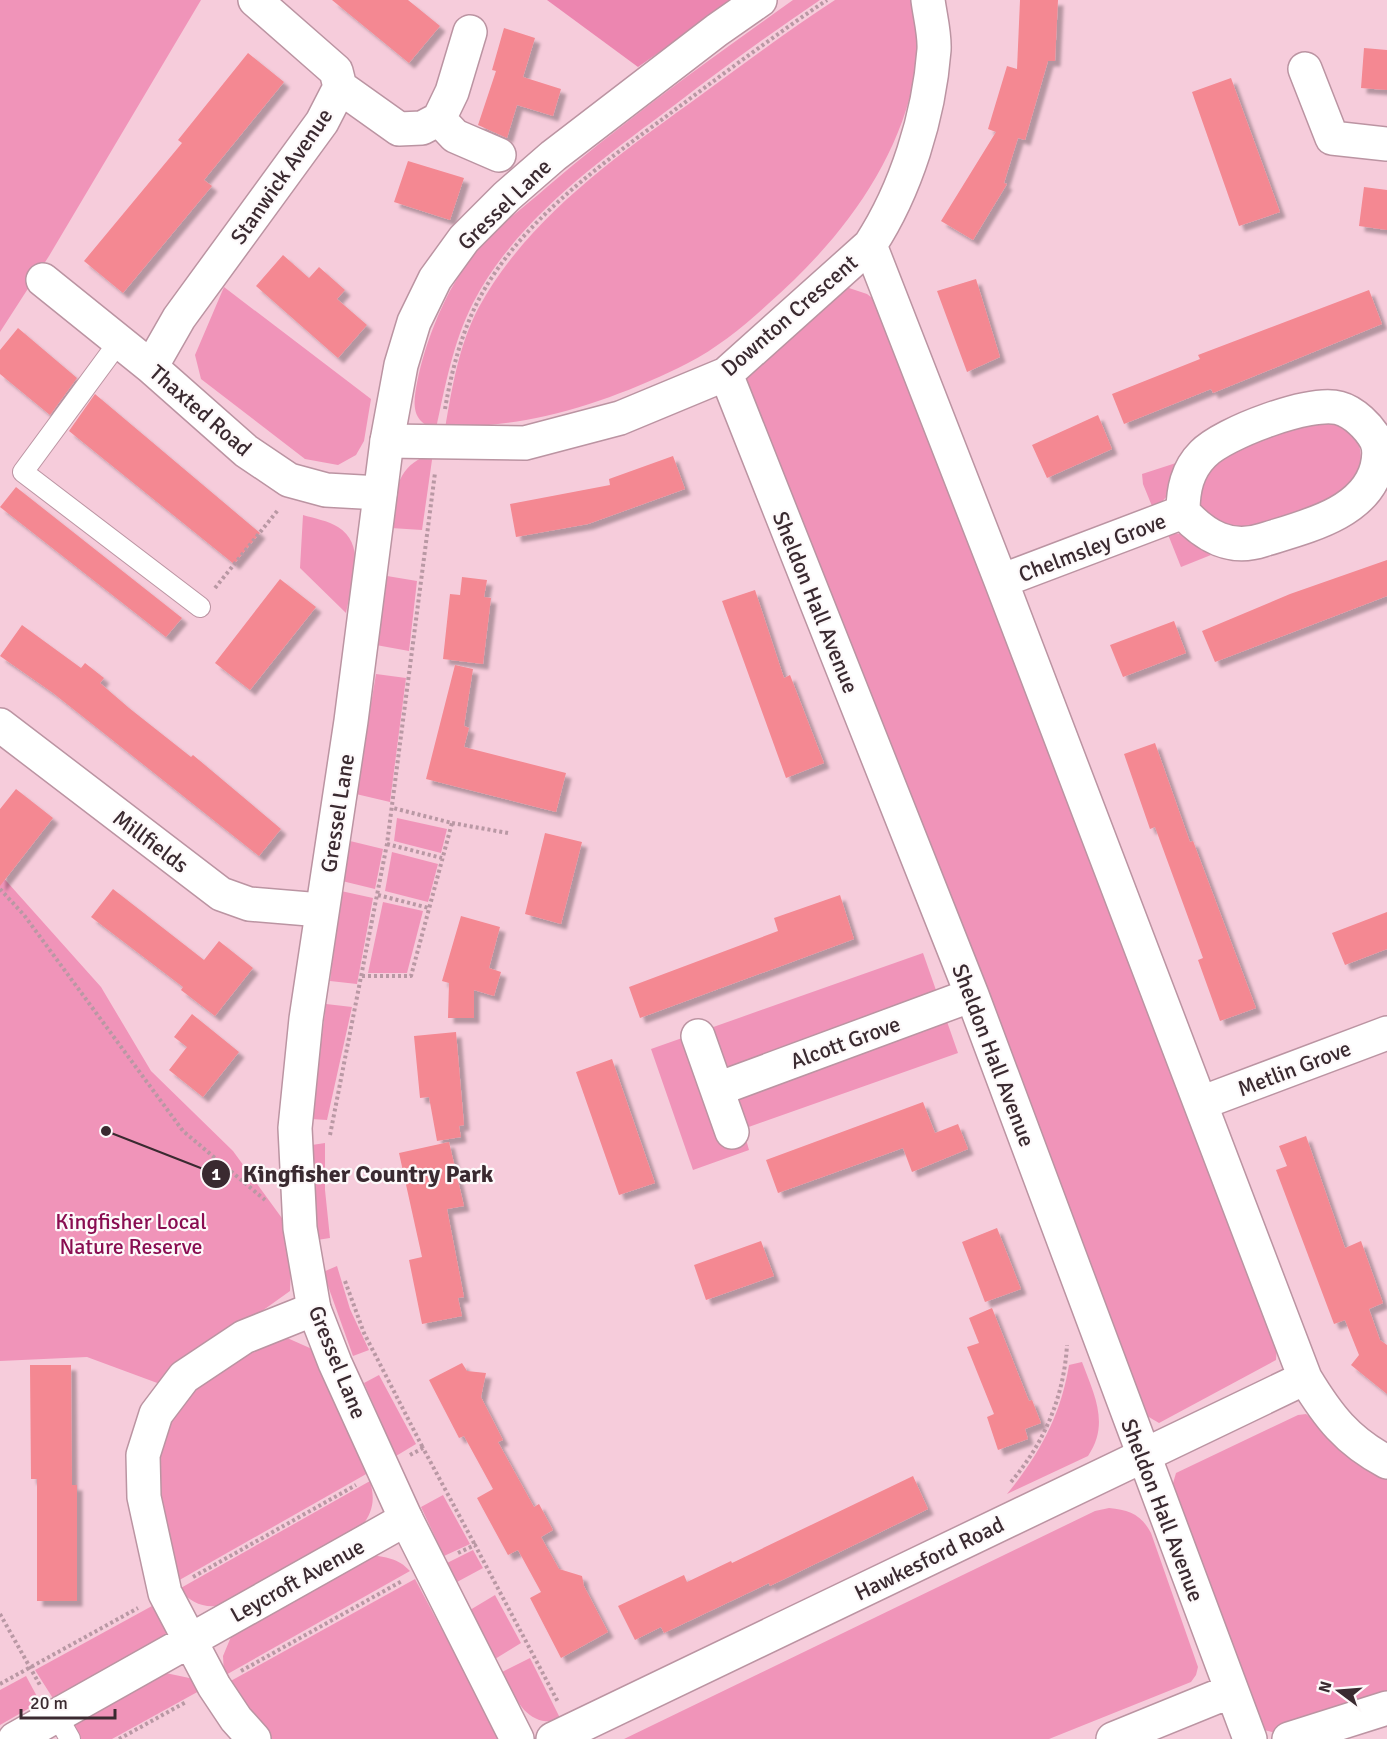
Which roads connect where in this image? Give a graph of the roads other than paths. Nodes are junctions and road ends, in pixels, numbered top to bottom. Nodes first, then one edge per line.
1 (255, 0) edge
2 (760, 0) edge
3 (928, 0) edge
4 (470, 32) dead end
5 (1305, 69) dead end
6 (340, 87) junction
7 (439, 119) junction
8 (1387, 144) edge
9 (499, 155) dead end
10 (870, 245) junction
11 (43, 280) dead end
12 (118, 343) junction
13 (152, 367) junction
14 (726, 374) junction
15 (387, 441) junction
16 (380, 493) junction
17 (1183, 512) junction
18 (1001, 581) junction
19 (200, 607) road end
20 (0, 725) edge
21 (321, 910) junction
22 (972, 995) junction
23 (1387, 1033) edge
24 (698, 1036) dead end
25 (718, 1089) junction
26 (1201, 1103) junction
27 (732, 1132) dead end
28 (314, 1309) junction
29 (1305, 1378) junction
30 (1142, 1455) junction
31 (1387, 1462) edge
32 (406, 1519) junction
33 (188, 1640) junction
34 (1231, 1691) junction
35 (1387, 1708) edge
36 (57, 1716) edge
37 (15, 1739) edge
38 (254, 1739) edge
39 (517, 1739) edge
40 (553, 1739) edge
41 (1113, 1739) edge
42 (1250, 1739) edge
43 (1289, 1739) edge

1 - 6 street, Stanwick Avenue
2 - 15 street, Gressel Lane
3 - 10 street, Downton Crescent
4 - 7 street
5 - 8 street
6 - 7 street
6 - 13 street, Stanwick Avenue
7 - 9 street
10 - 14 street, Downton Crescent
10 - 18 street
11 - 12 street, Thaxted Road
12 - 13 street, Thaxted Road
12 - 19 lane
13 - 16 street, Thaxted Road
14 - 15 street, Downton Crescent
14 - 22 street, Sheldon Hall Avenue
15 - 16 street, Gressel Lane
16 - 21 street, Gressel Lane
17 - 17 street, Chelmsley Grove
17 - 18 street, Chelmsley Grove
18 - 26 street
20 - 21 street, Millfields
21 - 28 street, Gressel Lane
22 - 25 street, Alcott Grove
22 - 30 street, Sheldon Hall Avenue
23 - 26 street, Metlin Grove
24 - 25 street
25 - 27 street
26 - 29 street
28 - 32 street, Gressel Lane
28 - 33 street
29 - 30 street, Hawkesford Road
29 - 31 street
30 - 34 street, Sheldon Hall Avenue
30 - 40 street, Hawkesford Road
32 - 33 street, Leycroft Avenue
32 - 39 street, Gressel Lane
33 - 36 street, Leycroft Avenue
33 - 38 street
34 - 41 street
34 - 42 street, Sheldon Hall Avenue
35 - 43 street
36 - 37 street, Leycroft Avenue

